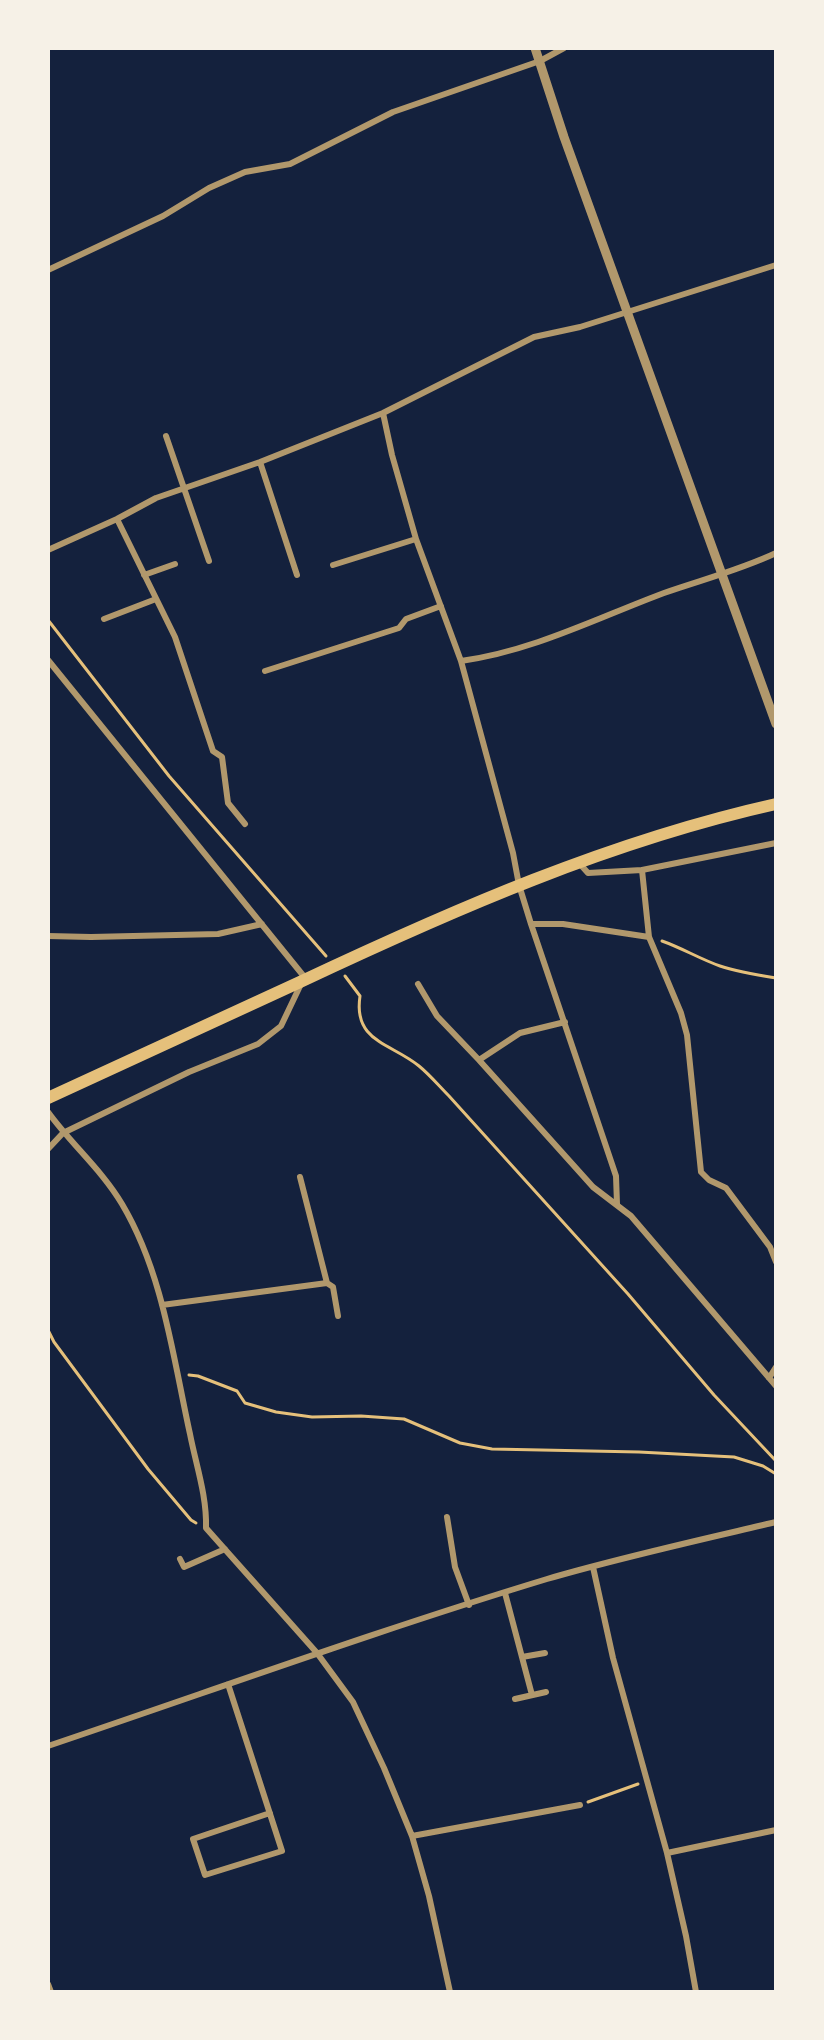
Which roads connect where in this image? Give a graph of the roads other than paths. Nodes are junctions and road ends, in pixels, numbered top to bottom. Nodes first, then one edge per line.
1 (535, 48) edge
2 (564, 48) edge
3 (540, 61) junction
4 (776, 265) edge
5 (48, 270) edge
6 (628, 313) junction
7 (383, 413) junction
8 (166, 436) dead end
9 (260, 462) junction
10 (184, 488) junction
11 (117, 519) junction
12 (416, 539) junction
13 (48, 550) edge
14 (776, 553) edge
15 (209, 561) dead end
16 (175, 564) dead end
17 (333, 565) dead end
18 (723, 573) junction
19 (144, 575) junction
20 (297, 575) dead end
21 (156, 599) junction
22 (441, 606) junction
23 (104, 619) dead end
24 (48, 660) edge
25 (461, 661) junction
26 (265, 671) dead end
27 (776, 724) edge
28 (776, 804) edge
29 (245, 824) dead end
30 (776, 843) edge
31 (579, 863) junction
32 (642, 870) junction
33 (519, 885) junction
34 (262, 924) junction
35 (531, 924) junction
36 (48, 936) edge
37 (649, 937) junction
38 (304, 980) junction
39 (418, 984) dead end
40 (565, 1022) junction
41 (478, 1060) junction
42 (48, 1098) edge
43 (48, 1112) edge
44 (63, 1133) junction
45 (48, 1149) edge
46 (300, 1178) dead end
47 (617, 1204) junction
48 (776, 1262) edge
49 (327, 1283) junction
50 (162, 1305) junction
51 (338, 1316) dead end
52 (776, 1367) edge
53 (769, 1378) junction
54 (776, 1386) edge
55 (447, 1517) dead end
56 (776, 1522) edge
57 (225, 1549) junction
58 (180, 1558) dead end
59 (593, 1567) junction
60 (505, 1593) junction
61 (469, 1605) junction
62 (317, 1653) junction
63 (545, 1653) dead end
64 (522, 1657) junction
65 (228, 1684) junction
66 (546, 1692) dead end
67 (532, 1695) junction
68 (515, 1700) dead end
69 (48, 1746) edge
70 (580, 1805) road end
71 (270, 1813) junction
72 (776, 1830) edge
73 (412, 1836) junction
74 (668, 1853) junction
75 (48, 1984) edge
76 (51, 1992) edge
77 (450, 1992) edge
78 (696, 1992) edge

1 - 3 street
2 - 3 street
3 - 5 street
3 - 6 street
4 - 6 street
6 - 7 street
6 - 18 street
7 - 9 street
7 - 12 street
8 - 10 street
9 - 10 street
9 - 20 street
10 - 11 street
10 - 15 street
11 - 13 street
11 - 19 street
12 - 17 street
12 - 22 street
14 - 18 street
16 - 19 street
18 - 25 street
18 - 27 street
19 - 21 street
21 - 23 street
21 - 29 street
22 - 25 street
22 - 26 street
24 - 34 street
25 - 33 street
28 - 31 highway
30 - 32 street
31 - 32 street
31 - 33 highway
32 - 37 street
33 - 35 street
33 - 38 highway
34 - 36 street
34 - 38 street
35 - 37 street
35 - 40 street
37 - 48 street
38 - 42 highway
38 - 44 street
39 - 41 street
40 - 41 street
40 - 47 street
41 - 47 street
43 - 44 street
44 - 45 street
44 - 50 street
46 - 49 street
47 - 53 street
49 - 50 street
49 - 51 street
50 - 57 street
52 - 53 street
53 - 54 street
55 - 61 street
56 - 59 street
57 - 58 street
57 - 62 street
59 - 60 street
59 - 74 street
60 - 61 street
60 - 64 street
61 - 62 street
62 - 65 street
62 - 73 street
63 - 64 street
64 - 67 street
65 - 69 street
65 - 71 street
66 - 67 street
67 - 68 street
70 - 73 street
71 - 71 street
72 - 74 street
73 - 77 street
74 - 78 street
75 - 76 street

